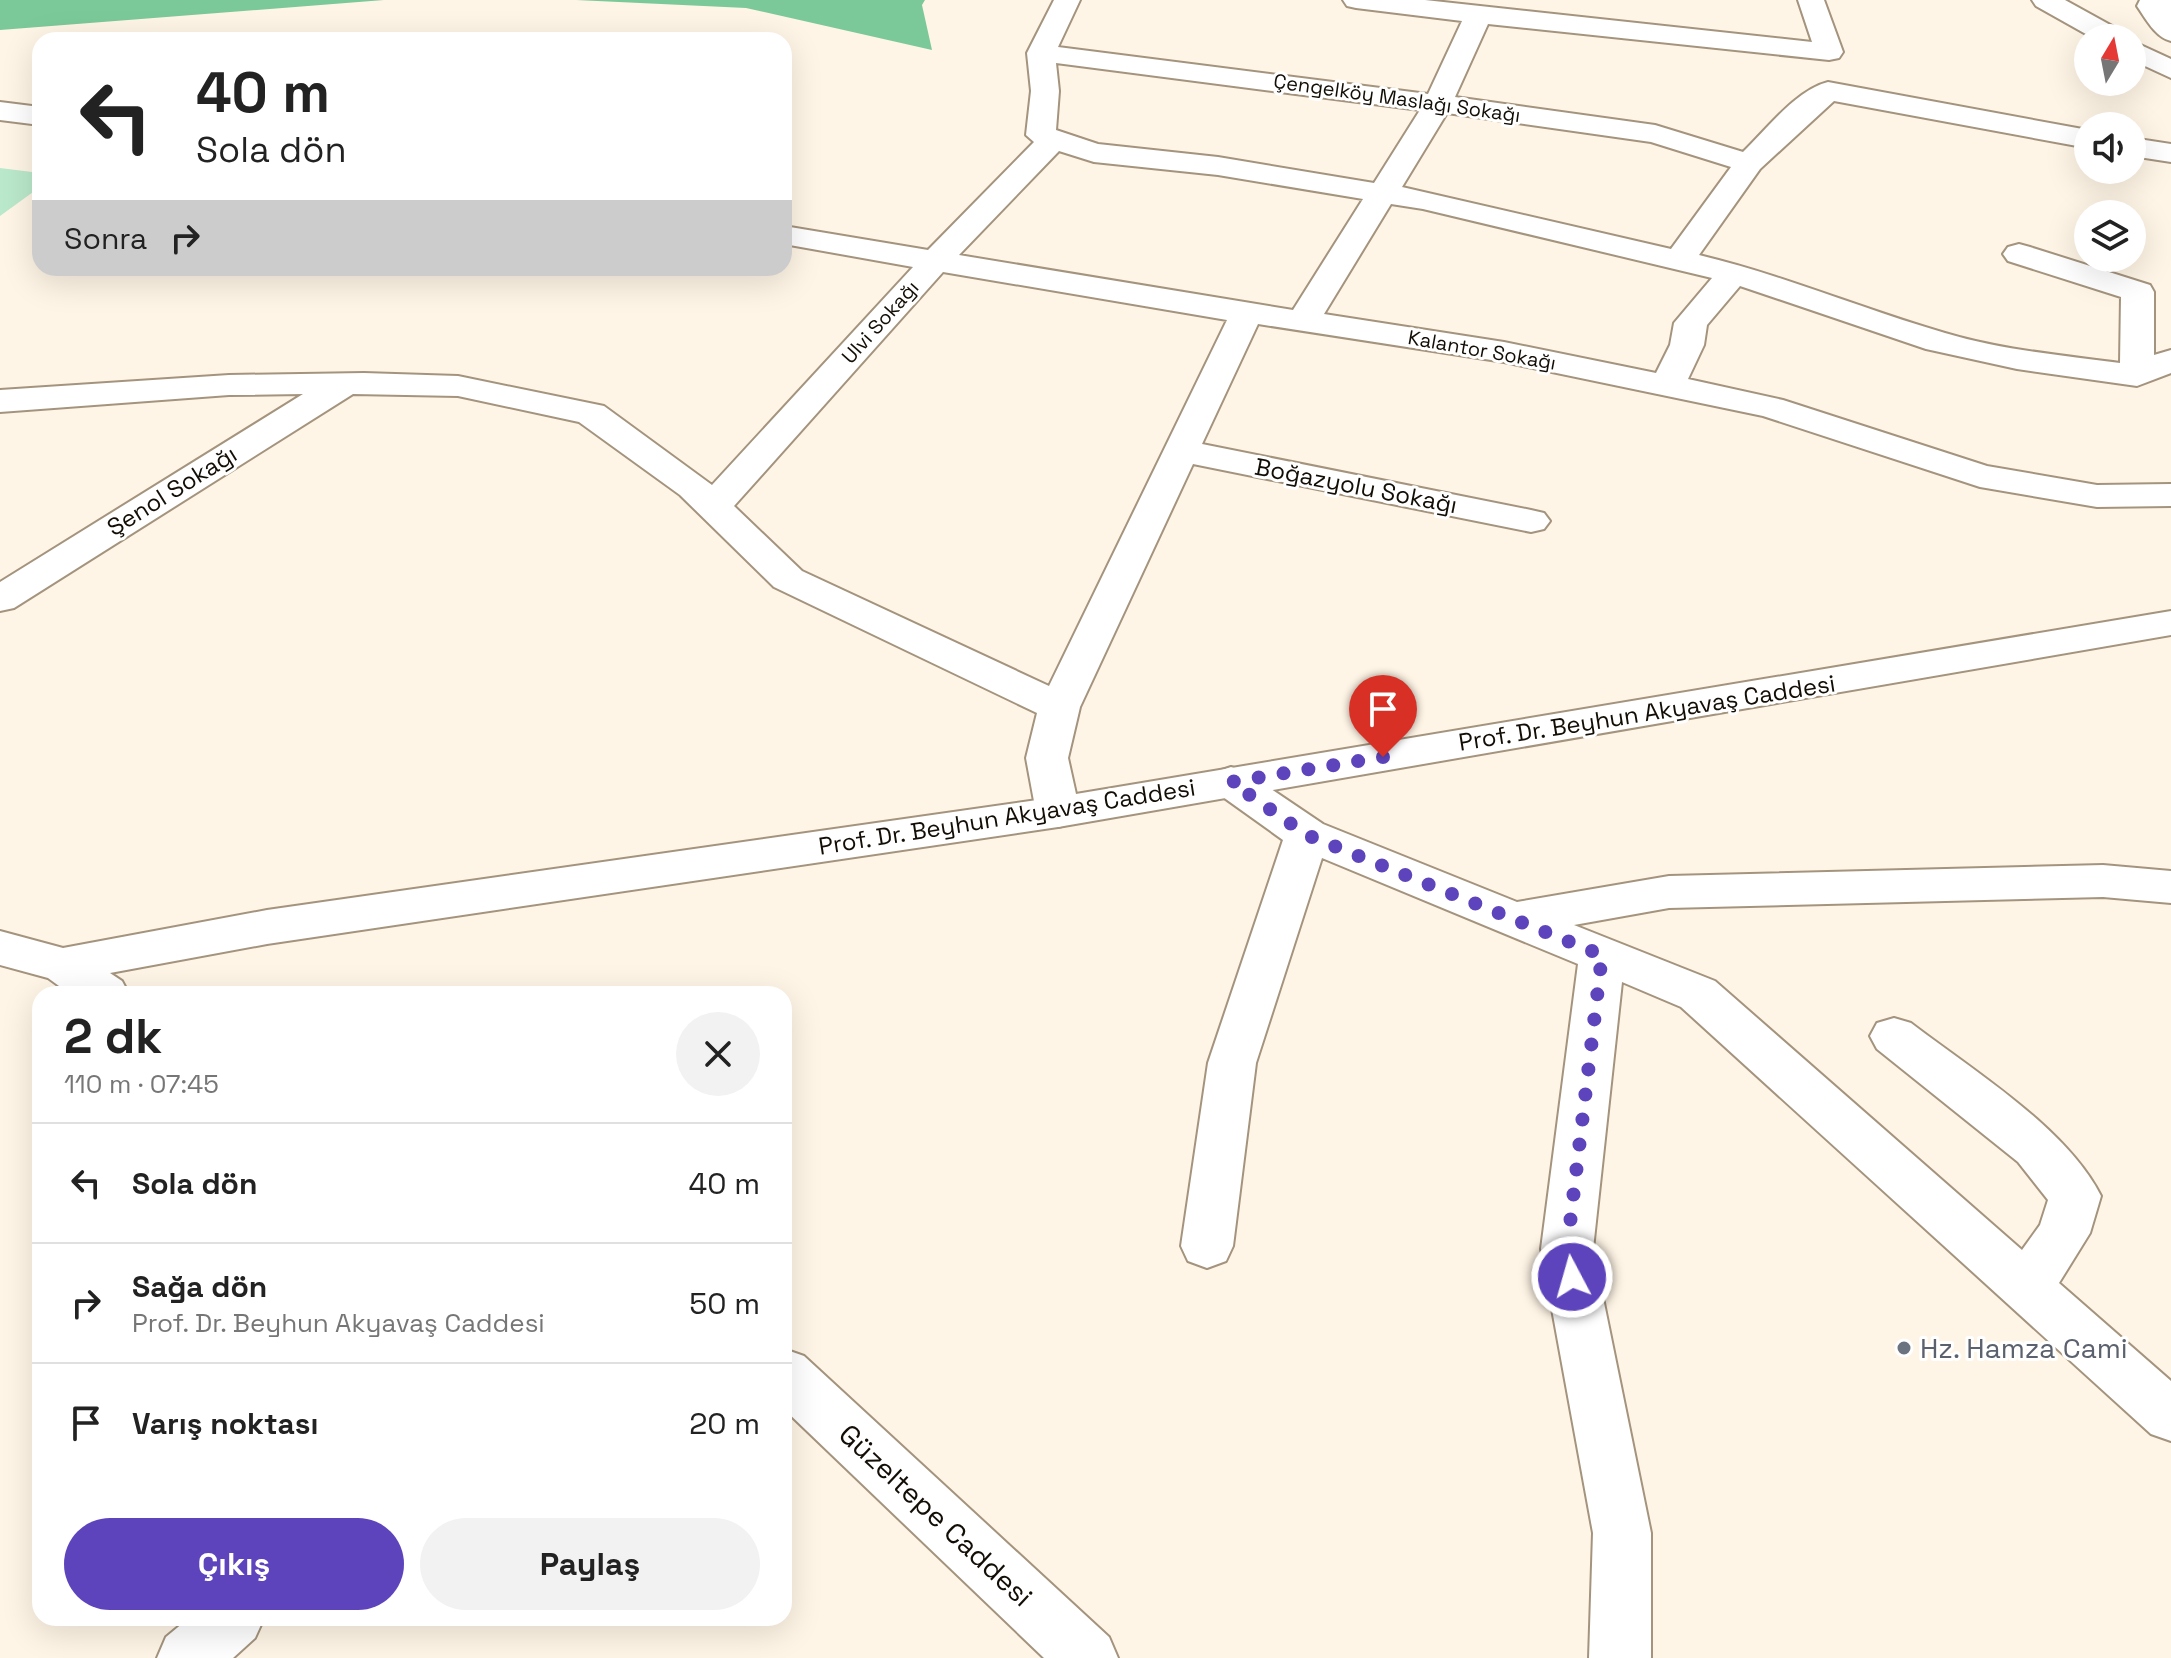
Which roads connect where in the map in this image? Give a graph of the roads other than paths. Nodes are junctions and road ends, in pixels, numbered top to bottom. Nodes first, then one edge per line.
1 (1067, 0) edge
2 (1356, 0) edge
3 (1811, 0) edge
4 (2045, 0) edge
5 (2171, 5) edge
6 (1479, 14) junction
7 (2088, 24) edge
8 (2171, 33) edge
9 (1041, 53) junction
10 (2146, 57) edge
11 (2171, 70) edge
12 (1438, 104) junction
13 (0, 111) edge
14 (32, 115) edge
15 (2074, 136) edge
16 (1052, 141) junction
17 (2146, 149) edge
18 (2171, 153) edge
19 (1749, 163) junction
20 (1384, 193) junction
21 (792, 236) edge
22 (2019, 254) dead end
23 (1679, 260) junction
24 (935, 262) junction
25 (1734, 273) junction
26 (1247, 312) junction
27 (1303, 321) junction
28 (2171, 360) edge
29 (2137, 376) junction
30 (344, 384) junction
31 (1668, 385) junction
32 (0, 401) edge
33 (1181, 451) junction
34 (2171, 495) edge
35 (713, 507) junction
36 (1531, 521) dead end
37 (0, 599) edge
38 (2171, 623) edge
39 (1059, 707) junction
40 (1231, 782) junction
41 (1058, 812) junction
42 (1307, 835) junction
43 (2171, 887) edge
44 (1514, 919) junction
45 (0, 948) edge
46 (1602, 955) junction
47 (63, 965) junction
48 (93, 986) edge
49 (1894, 1036) dead end
50 (1207, 1246) dead end
51 (2026, 1287) junction
52 (792, 1381) edge
53 (2171, 1416) edge
54 (225, 1626) edge
55 (188, 1658) edge
56 (1087, 1658) edge
57 (1620, 1658) edge

1 - 9 street
2 - 6 street
3 - 6 street
4 - 7 street
5 - 8 street
6 - 12 street
9 - 12 street, Çengelköy Maslağı Sokağı
9 - 16 street
10 - 11 street
12 - 19 street, Çengelköy Maslağı Sokağı
12 - 20 street
13 - 14 street
15 - 19 street
16 - 20 street
16 - 24 street, Ulvi Sokağı
17 - 18 street
19 - 23 street
20 - 23 street
20 - 27 street
21 - 24 street, Kalantor Sokağı
22 - 29 street
23 - 25 street
24 - 26 street, Kalantor Sokağı
24 - 35 street, Ulvi Sokağı
25 - 29 street
25 - 31 street
26 - 27 street, Kalantor Sokağı
26 - 33 street
27 - 31 street, Kalantor Sokağı
28 - 29 street
30 - 32 street
30 - 35 street
30 - 37 street, Şenol Sokağı
31 - 34 street, Kalantor Sokağı
33 - 36 street, Boğazyolu Sokağı
33 - 39 street
35 - 39 street
38 - 40 street, Prof. Dr. Beyhun Akyavaş Caddesi
39 - 41 street
40 - 41 street, Prof. Dr. Beyhun Akyavaş Caddesi
40 - 42 street
41 - 47 street, Prof. Dr. Beyhun Akyavaş Caddesi
42 - 44 street
42 - 50 street
43 - 44 street
44 - 46 street
45 - 47 street
46 - 51 street
46 - 57 street
47 - 48 street
49 - 51 street
51 - 53 street
52 - 56 street, Güzeltepe Caddesi
54 - 55 street

